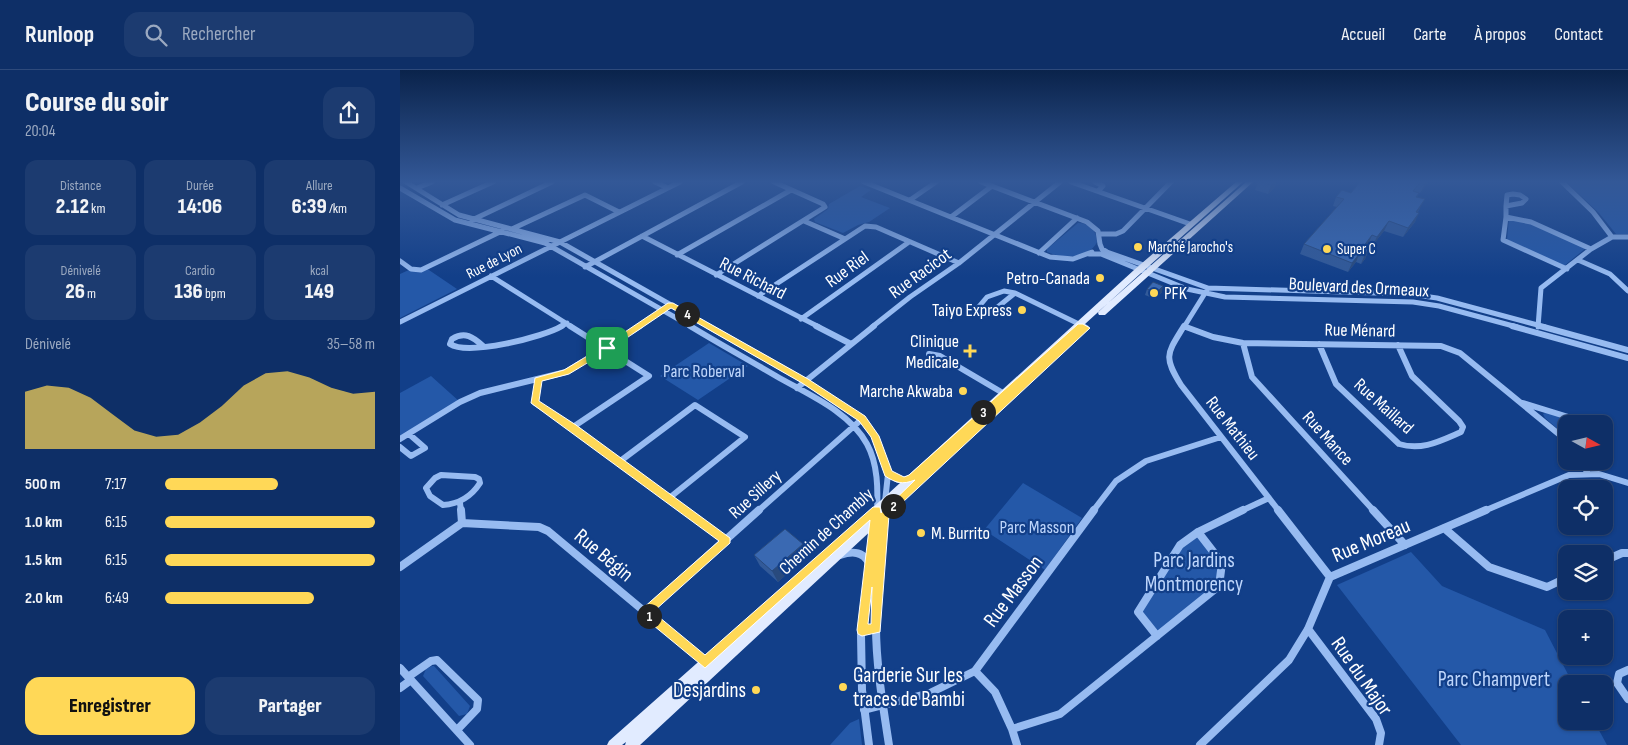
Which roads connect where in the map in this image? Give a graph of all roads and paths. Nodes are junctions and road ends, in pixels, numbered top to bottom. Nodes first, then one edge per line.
1 (444, 214) edge
2 (459, 214) edge
3 (486, 214) edge
4 (545, 214) edge
5 (616, 214) edge
6 (684, 214) edge
7 (749, 214) edge
8 (816, 214) edge
9 (943, 214) edge
10 (956, 214) edge
11 (1021, 214) edge
12 (1066, 214) edge
13 (1140, 214) edge
14 (1161, 214) edge
15 (1202, 214) edge
16 (1212, 214) edge
17 (1506, 214) edge
18 (1595, 214) edge
19 (951, 217) junction
20 (1506, 217) junction
21 (1078, 218) junction
22 (472, 220) junction
23 (804, 221) junction
24 (1190, 224) junction
25 (514, 228) junction
26 (502, 231) junction
27 (1100, 234) junction
28 (995, 235) junction
29 (642, 236) junction
30 (1612, 237) junction
31 (1628, 237) edge
32 (843, 238) junction
33 (560, 242) junction
34 (909, 242) junction
35 (1100, 244) junction
36 (551, 246) junction
37 (1591, 248) junction
38 (1039, 253) junction
39 (677, 254) junction
40 (1089, 254) junction
41 (1578, 260) junction
42 (400, 261) edge
43 (595, 262) junction
44 (959, 263) junction
45 (585, 267) junction
46 (1145, 269) junction
47 (1566, 269) junction
48 (716, 274) junction
49 (491, 276) junction
50 (1206, 291) junction
51 (1628, 291) edge
52 (1015, 293) junction
53 (758, 296) junction
54 (671, 305) junction
55 (661, 311) junction
56 (801, 319) junction
57 (400, 322) edge
58 (567, 323) junction
59 (1538, 324) junction
60 (1083, 327) junction
61 (1186, 327) junction
62 (1538, 333) junction
63 (1243, 343) junction
64 (851, 344) junction
65 (1319, 344) junction
66 (1398, 345) junction
67 (483, 346) junction
68 (607, 348) junction
69 (1628, 350) edge
70 (929, 354) dead end
71 (1628, 358) edge
72 (649, 376) joint
73 (538, 380) junction
74 (805, 381) junction
75 (797, 388) junction
76 (1007, 395) junction
77 (1518, 401) junction
78 (1562, 415) edge
79 (862, 418) junction
80 (854, 426) junction
81 (573, 427) junction
82 (409, 434) junction
83 (1558, 434) edge
84 (1221, 437) junction
85 (400, 439) edge
86 (400, 447) edge
87 (618, 462) junction
88 (1587, 472) joint
89 (888, 474) junction
90 (912, 478) junction
91 (1628, 483) edge
92 (1269, 498) junction
93 (668, 499) junction
94 (886, 501) junction
95 (460, 503) junction
96 (881, 511) junction
97 (875, 522) junction
98 (462, 523) junction
99 (1444, 528) junction
100 (1198, 532) junction
101 (726, 540) junction
102 (1405, 545) junction
103 (1628, 553) edge
104 (839, 556) junction
105 (1613, 557) edge
106 (870, 565) junction
107 (400, 567) edge
108 (1330, 577) junction
109 (1558, 581) edge
110 (645, 612) junction
111 (876, 628) junction
112 (1308, 629) junction
113 (862, 630) junction
114 (1157, 636) junction
115 (705, 662) junction
116 (400, 668) edge
117 (1628, 670) edge
118 (975, 671) junction
119 (409, 678) junction
120 (400, 688) edge
121 (1628, 699) edge
122 (883, 706) junction
123 (864, 710) junction
124 (1012, 729) junction
125 (457, 730) junction
126 (470, 745) edge
127 (613, 745) edge
128 (631, 745) edge
129 (869, 745) edge
130 (889, 745) edge
131 (1017, 745) edge
132 (1200, 745) edge
133 (1379, 745) edge

1 - 26 street
2 - 22 street
3 - 22 street
4 - 25 street
5 - 33 street, Rue de Lyon
6 - 29 street
7 - 39 street
8 - 23 street
9 - 19 street
10 - 19 street
11 - 28 street, Rue Racicot
12 - 21 street
13 - 27 street
14 - 24 street
15 - 24 main road, Chemin de Chambly
16 - 46 main road, Chemin de Chambly
17 - 20 street
18 - 30 street
19 - 28 street
20 - 37 street
20 - 47 street
21 - 27 street
21 - 38 street
22 - 25 street
23 - 32 street
23 - 48 street
24 - 46 main road, Chemin de Chambly
25 - 26 street
25 - 33 street
26 - 36 street
26 - 42 street
27 - 35 street
28 - 38 street
28 - 44 street, Rue Racicot
29 - 39 street, Rue Richard
29 - 43 street
30 - 31 street
30 - 37 street
32 - 34 street
32 - 53 street
33 - 36 street, Rue de Lyon
33 - 43 street
34 - 44 street
34 - 56 street, Rue Riel
35 - 40 street
35 - 46 street
36 - 45 street
36 - 49 street, Rue de Lyon
37 - 41 street
38 - 40 street
39 - 48 street, Rue Richard
40 - 46 street
41 - 47 street
41 - 51 street
43 - 45 street
43 - 54 street
44 - 64 street, Rue Racicot
45 - 55 street
46 - 50 street, Boulevard des Ormeaux
46 - 60 main road, Chemin de Chambly
47 - 59 street
48 - 53 street, Rue Richard
49 - 57 street, Rue de Lyon
49 - 58 street
50 - 59 street, Boulevard des Ormeaux
50 - 61 street, Rue Mathieu
50 - 62 street, Boulevard des Ormeaux
52 - 52 street
52 - 60 street
53 - 56 street, Rue Richard
54 - 55 street
54 - 74 street
55 - 68 street
55 - 75 street
56 - 64 street, Rue Richard
58 - 67 street
58 - 68 street
59 - 62 street
59 - 69 street, Boulevard des Ormeaux
60 - 76 main road, Chemin de Chambly
61 - 63 street, Rue Ménard
61 - 84 street, Rue Mathieu
62 - 71 street, Boulevard des Ormeaux
63 - 65 street, Rue Ménard
63 - 102 street, Rue Mance
64 - 74 street, Rue Racicot
65 - 66 street, Rue Ménard
65 - 66 street, Rue Maillard
66 - 77 street, Rue Ménard
67 - 67 street
68 - 72 street
68 - 73 street
70 - 76 street
72 - 81 street
73 - 81 street
73 - 82 street
74 - 75 street, Rue Racicot
74 - 79 street
75 - 80 street
76 - 90 main road, Chemin de Chambly
76 - 96 main road, Chemin de Chambly
77 - 78 street, Rue Ménard
77 - 83 street, Rue Ménard
79 - 80 street, Rue Sillery
79 - 89 street
80 - 96 street
80 - 101 street, Rue Sillery
81 - 87 street
82 - 85 street
82 - 86 street
84 - 92 street, Rue Mathieu
84 - 118 street, Rue Masson
87 - 93 street
87 - 93 street
88 - 91 street, Rue Moreau
88 - 99 street, Rue Moreau
89 - 90 street
89 - 94 street
90 - 94 main road, Chemin de Chambly
92 - 100 street
92 - 108 street, Rue Mathieu
93 - 101 street
94 - 96 main road, Chemin de Chambly
95 - 95 street
95 - 98 street
96 - 97 main road, Chemin de Chambly
96 - 111 street
96 - 115 main road, Chemin de Chambly
97 - 104 main road, Chemin de Chambly
97 - 106 street
98 - 107 street
98 - 110 street, Rue Bégin
99 - 102 street, Rue Moreau
99 - 109 street
100 - 114 street
100 - 114 street
101 - 110 street, Rue Sillery
102 - 108 street, Rue Moreau
103 - 105 street
104 - 106 street
104 - 128 main road, Chemin de Chambly
106 - 113 street
108 - 112 street, Rue Moreau
110 - 115 street, Rue Bégin
111 - 113 street
111 - 122 street
112 - 132 street, Rue Moreau
112 - 133 street, Rue du Major
113 - 123 street
114 - 124 street
115 - 127 main road, Chemin de Chambly
116 - 119 street
117 - 121 street
118 - 122 street, Rue Masson
118 - 124 street
119 - 120 street
119 - 125 street
119 - 125 street
122 - 123 street, Rue Masson
122 - 130 street
123 - 129 street
124 - 131 street
125 - 126 street

